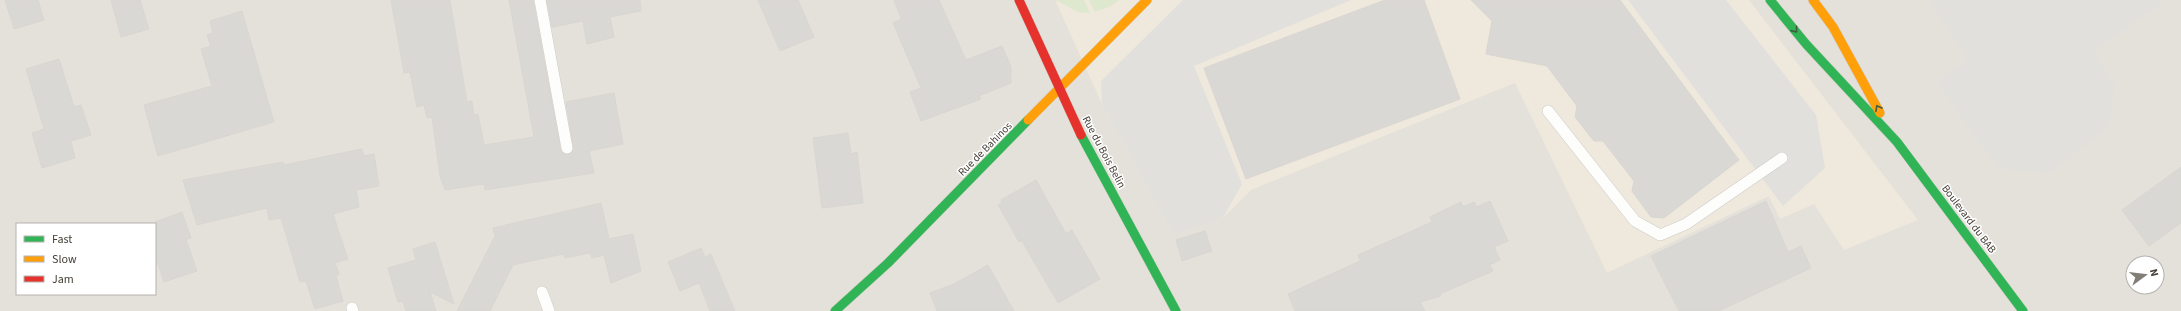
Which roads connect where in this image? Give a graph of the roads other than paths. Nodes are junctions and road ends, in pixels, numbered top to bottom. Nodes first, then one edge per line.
1 (540, 0) edge
2 (1019, 0) edge
3 (1147, 0) edge
4 (1770, 0) edge
5 (1813, 0) edge
6 (1060, 91) junction
7 (1548, 111) dead end
8 (1896, 142) junction
9 (567, 148) dead end
10 (1782, 158) dead end
11 (2008, 291) junction
12 (542, 292) dead end
13 (549, 311) edge
14 (836, 311) edge
15 (1176, 311) edge
16 (2016, 311) edge
17 (2023, 311) edge

1 - 9 lane
2 - 6 street, Rue du Bois Belin
3 - 6 street, Rue de Bahinos
4 -> 8 street, Boulevard du BAB
8 -> 5 street, Boulevard du BAB
6 - 14 street, Rue de Bahinos
6 - 15 street, Rue du Bois Belin
7 - 10 lane
8 - 11 street, Boulevard du BAB
11 - 16 street
11 - 17 street, Boulevard du BAB
12 - 13 lane

